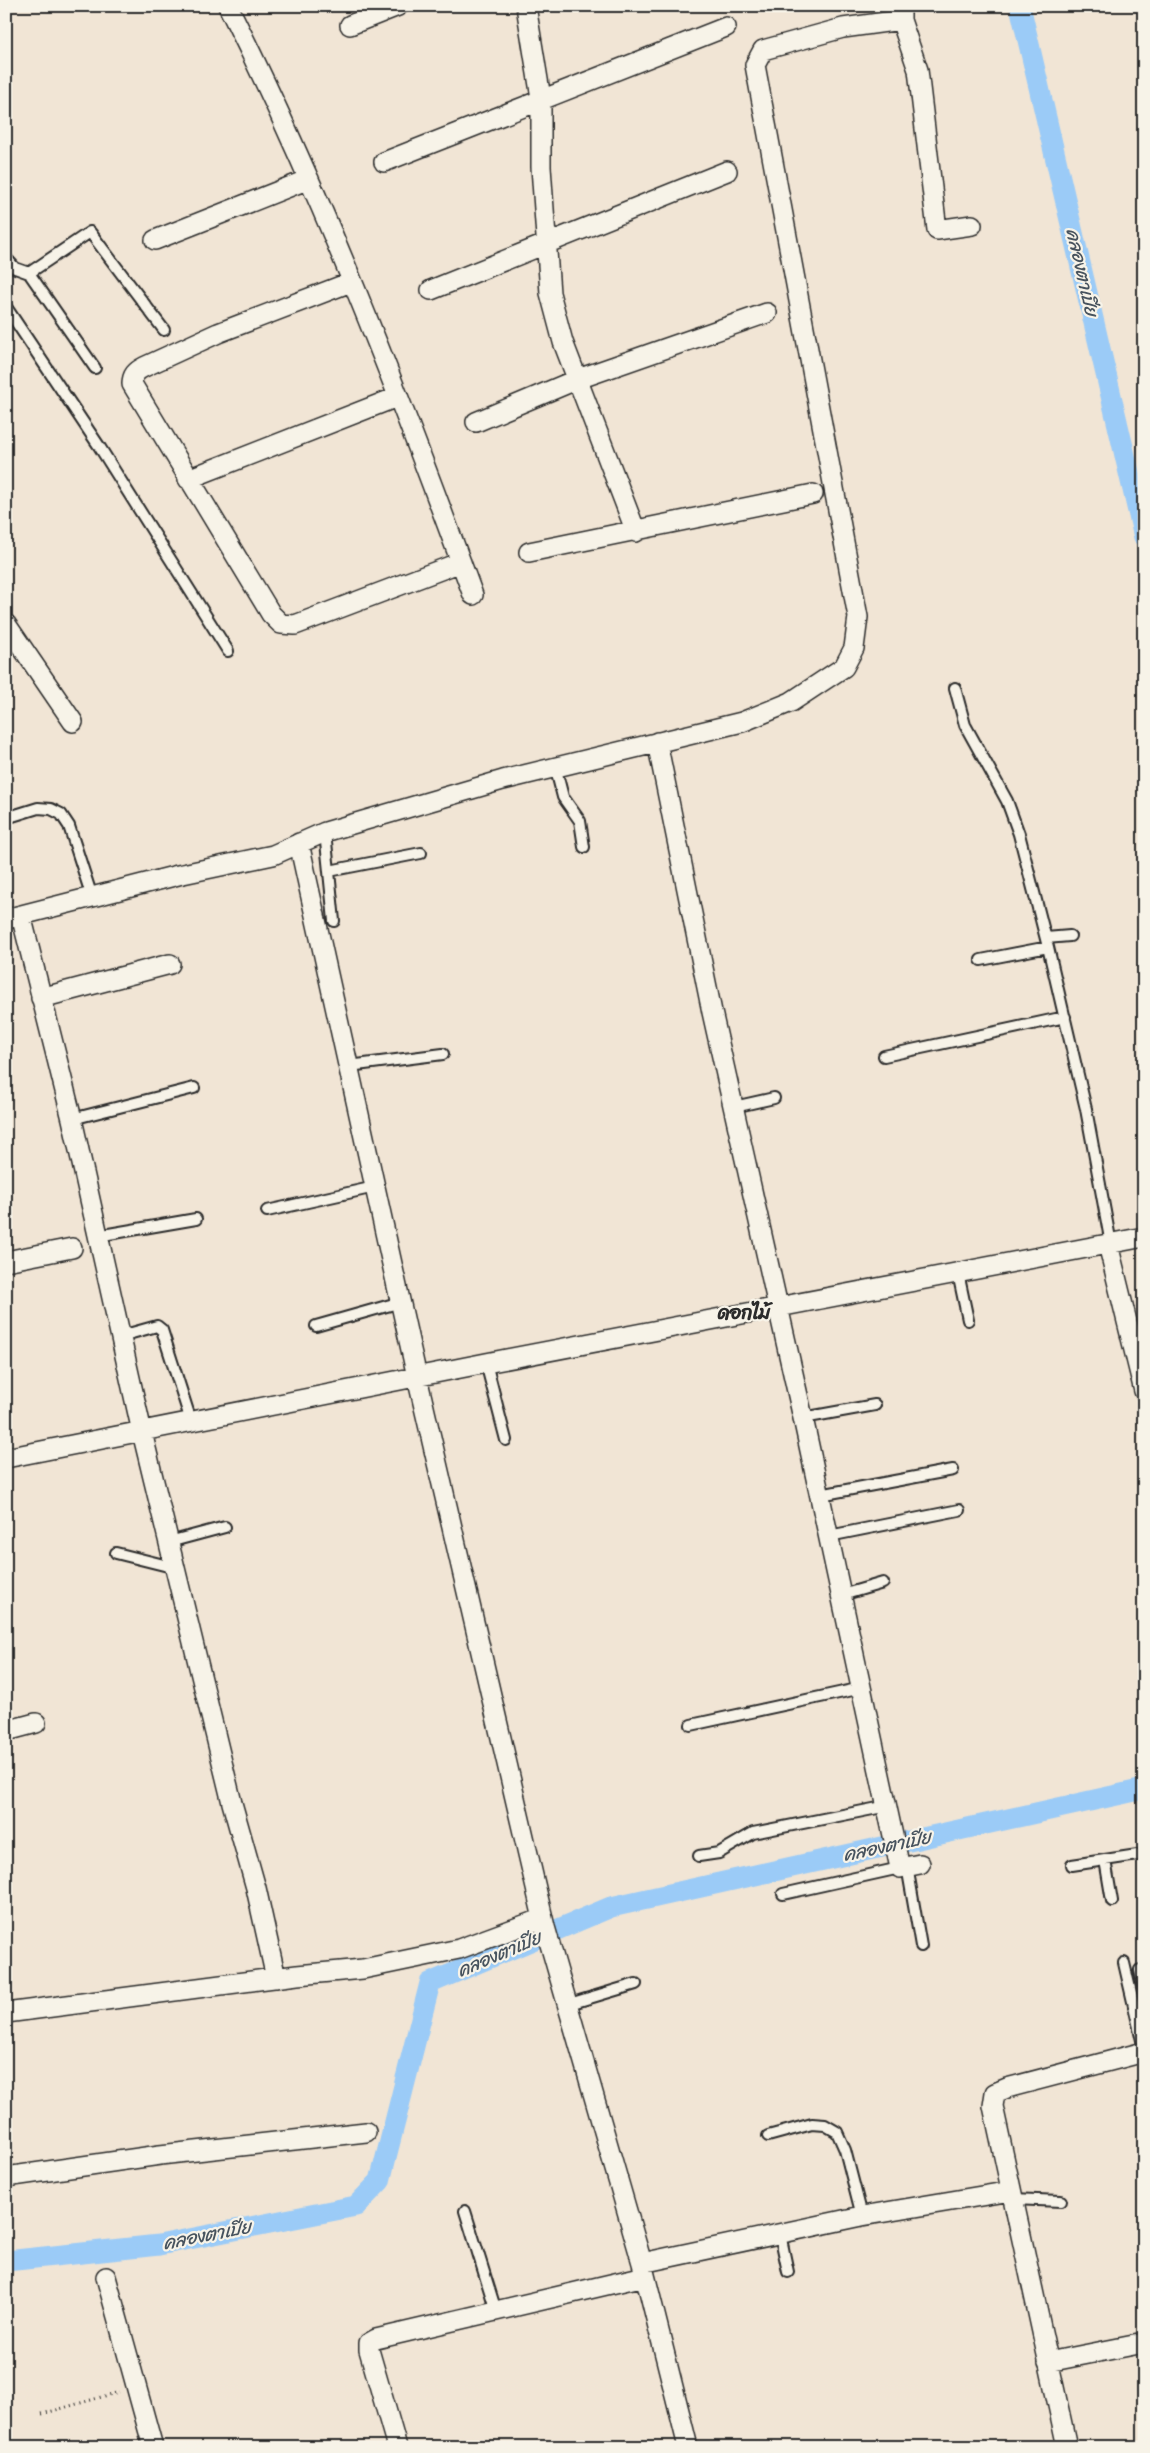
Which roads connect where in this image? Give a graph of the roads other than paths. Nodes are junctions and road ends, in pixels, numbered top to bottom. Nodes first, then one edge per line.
1 (228, 6) edge
2 (398, 6) edge
3 (526, 6) edge
4 (901, 13) edge
5 (350, 25) dead end
6 (726, 27) dead end
7 (541, 98) junction
8 (384, 162) dead end
9 (727, 171) dead end
10 (309, 179) junction
11 (972, 226) dead end
12 (155, 240) dead end
13 (546, 245) junction
14 (6, 258) edge
15 (29, 273) junction
16 (351, 282) junction
17 (431, 290) dead end
18 (6, 307) edge
19 (767, 313) dead end
20 (164, 330) dead end
21 (95, 368) dead end
22 (578, 379) junction
23 (397, 397) junction
24 (476, 422) dead end
25 (188, 479) junction
26 (812, 494) dead end
27 (636, 532) junction
28 (530, 552) dead end
29 (461, 562) junction
30 (473, 595) dead end
31 (6, 624) edge
32 (228, 651) dead end
33 (955, 688) dead end
34 (73, 722) dead end
35 (657, 742) junction
36 (555, 766) junction
37 (6, 818) edge
38 (325, 832) junction
39 (299, 843) junction
40 (584, 847) dead end
41 (421, 853) dead end
42 (329, 871) junction
43 (92, 897) junction
44 (14, 917) edge
45 (334, 921) dead end
46 (1070, 936) dead end
47 (1047, 942) junction
48 (981, 960) dead end
49 (170, 964) dead end
50 (41, 998) junction
51 (1065, 1017) junction
52 (443, 1054) dead end
53 (884, 1056) dead end
54 (348, 1066) junction
55 (194, 1088) dead end
56 (774, 1098) dead end
57 (734, 1107) junction
58 (72, 1119) junction
59 (376, 1187) junction
60 (267, 1211) dead end
61 (196, 1219) dead end
62 (97, 1236) junction
63 (1144, 1237) edge
64 (1110, 1244) junction
65 (72, 1248) dead end
66 (6, 1261) edge
67 (958, 1273) junction
68 (401, 1302) junction
69 (779, 1307) junction
70 (968, 1320) dead end
71 (316, 1326) dead end
72 (121, 1336) junction
73 (486, 1363) junction
74 (417, 1377) junction
75 (1144, 1391) edge
76 (875, 1405) dead end
77 (803, 1418) junction
78 (191, 1421) junction
79 (142, 1432) junction
80 (506, 1440) dead end
81 (6, 1458) edge
82 (953, 1470) dead end
83 (820, 1495) junction
84 (959, 1510) dead end
85 (225, 1526) dead end
86 (829, 1536) junction
87 (169, 1542) junction
88 (116, 1553) dead end
89 (176, 1568) junction
90 (883, 1583) dead end
91 (842, 1595) junction
92 (862, 1688) junction
93 (36, 1723) dead end
94 (691, 1725) dead end
95 (6, 1731) edge
96 (888, 1806) junction
97 (1144, 1854) edge
98 (699, 1856) dead end
99 (1105, 1860) junction
100 (906, 1864) junction
101 (1072, 1865) dead end
102 (783, 1894) dead end
103 (1112, 1901) dead end
104 (544, 1922) junction
105 (921, 1946) dead end
106 (1124, 1963) dead end
107 (1140, 1970) dead end
108 (276, 1978) junction
109 (636, 1984) dead end
110 (1144, 1987) edge
111 (565, 2001) junction
112 (6, 2014) edge
113 (1144, 2048) edge
114 (1144, 2052) edge
115 (366, 2132) dead end
116 (768, 2136) dead end
117 (6, 2177) edge
118 (1012, 2195) junction
119 (1061, 2201) dead end
120 (465, 2211) dead end
121 (862, 2216) junction
122 (780, 2234) junction
123 (643, 2269) junction
124 (788, 2272) dead end
125 (106, 2277) dead end
126 (496, 2311) junction
127 (1144, 2343) edge
128 (1048, 2362) junction
129 (153, 2447) edge
130 (397, 2447) edge
131 (688, 2447) edge
132 (1067, 2447) edge

1 - 10 street
2 - 5 street
3 - 7 street
4 - 11 street
4 - 35 street
6 - 7 street
7 - 8 street
7 - 13 street
9 - 13 street
10 - 12 street
10 - 16 street
13 - 17 street
13 - 22 street
14 - 15 lane
15 - 20 lane
15 - 21 lane
16 - 23 street
16 - 25 street
18 - 32 lane
19 - 22 street
22 - 24 street
22 - 27 street
23 - 25 street
23 - 29 street
25 - 29 street
26 - 27 street
27 - 28 street
29 - 30 street
31 - 34 street
33 - 47 lane
35 - 36 street
35 - 57 street
36 - 38 street
36 - 40 lane
37 - 43 lane
38 - 39 street
38 - 42 lane
39 - 43 street
39 - 54 street
41 - 42 lane
42 - 45 lane
43 - 44 street
44 - 50 street
46 - 47 lane
47 - 48 lane
47 - 51 lane
49 - 50 street
50 - 58 street
51 - 53 lane
51 - 64 lane
52 - 54 lane
54 - 59 street
55 - 58 lane
56 - 57 lane
57 - 69 street
58 - 62 street
59 - 60 lane
59 - 68 street
61 - 62 lane
62 - 72 street
63 - 64 street
64 - 67 street
64 - 75 street
65 - 66 street
67 - 69 street
67 - 70 lane
68 - 71 lane
68 - 74 street
69 - 73 street
69 - 77 street
72 - 78 lane
72 - 79 street
73 - 74 street
73 - 80 lane
74 - 78 street
74 - 104 street
76 - 77 lane
77 - 83 street
78 - 79 street
79 - 81 street
79 - 87 street
82 - 83 lane
83 - 86 street
84 - 86 lane
85 - 87 lane
86 - 91 street
87 - 89 street
88 - 89 lane
89 - 108 street
90 - 91 lane
91 - 92 street
92 - 94 lane
92 - 96 street
93 - 95 street
96 - 98 lane
96 - 100 street
97 - 99 lane
99 - 101 lane
99 - 103 lane
100 - 102 lane
100 - 105 lane
104 - 108 street
104 - 111 street
106 - 113 lane
107 - 110 lane
108 - 112 street
109 - 111 lane
111 - 123 street
114 - 118 street
115 - 117 street
116 - 121 lane
118 - 119 lane
118 - 121 street
118 - 128 street
120 - 126 lane
121 - 122 street
122 - 123 street
122 - 124 lane
123 - 126 street
123 - 131 street
125 - 129 street
126 - 130 street
127 - 128 street
128 - 132 street

